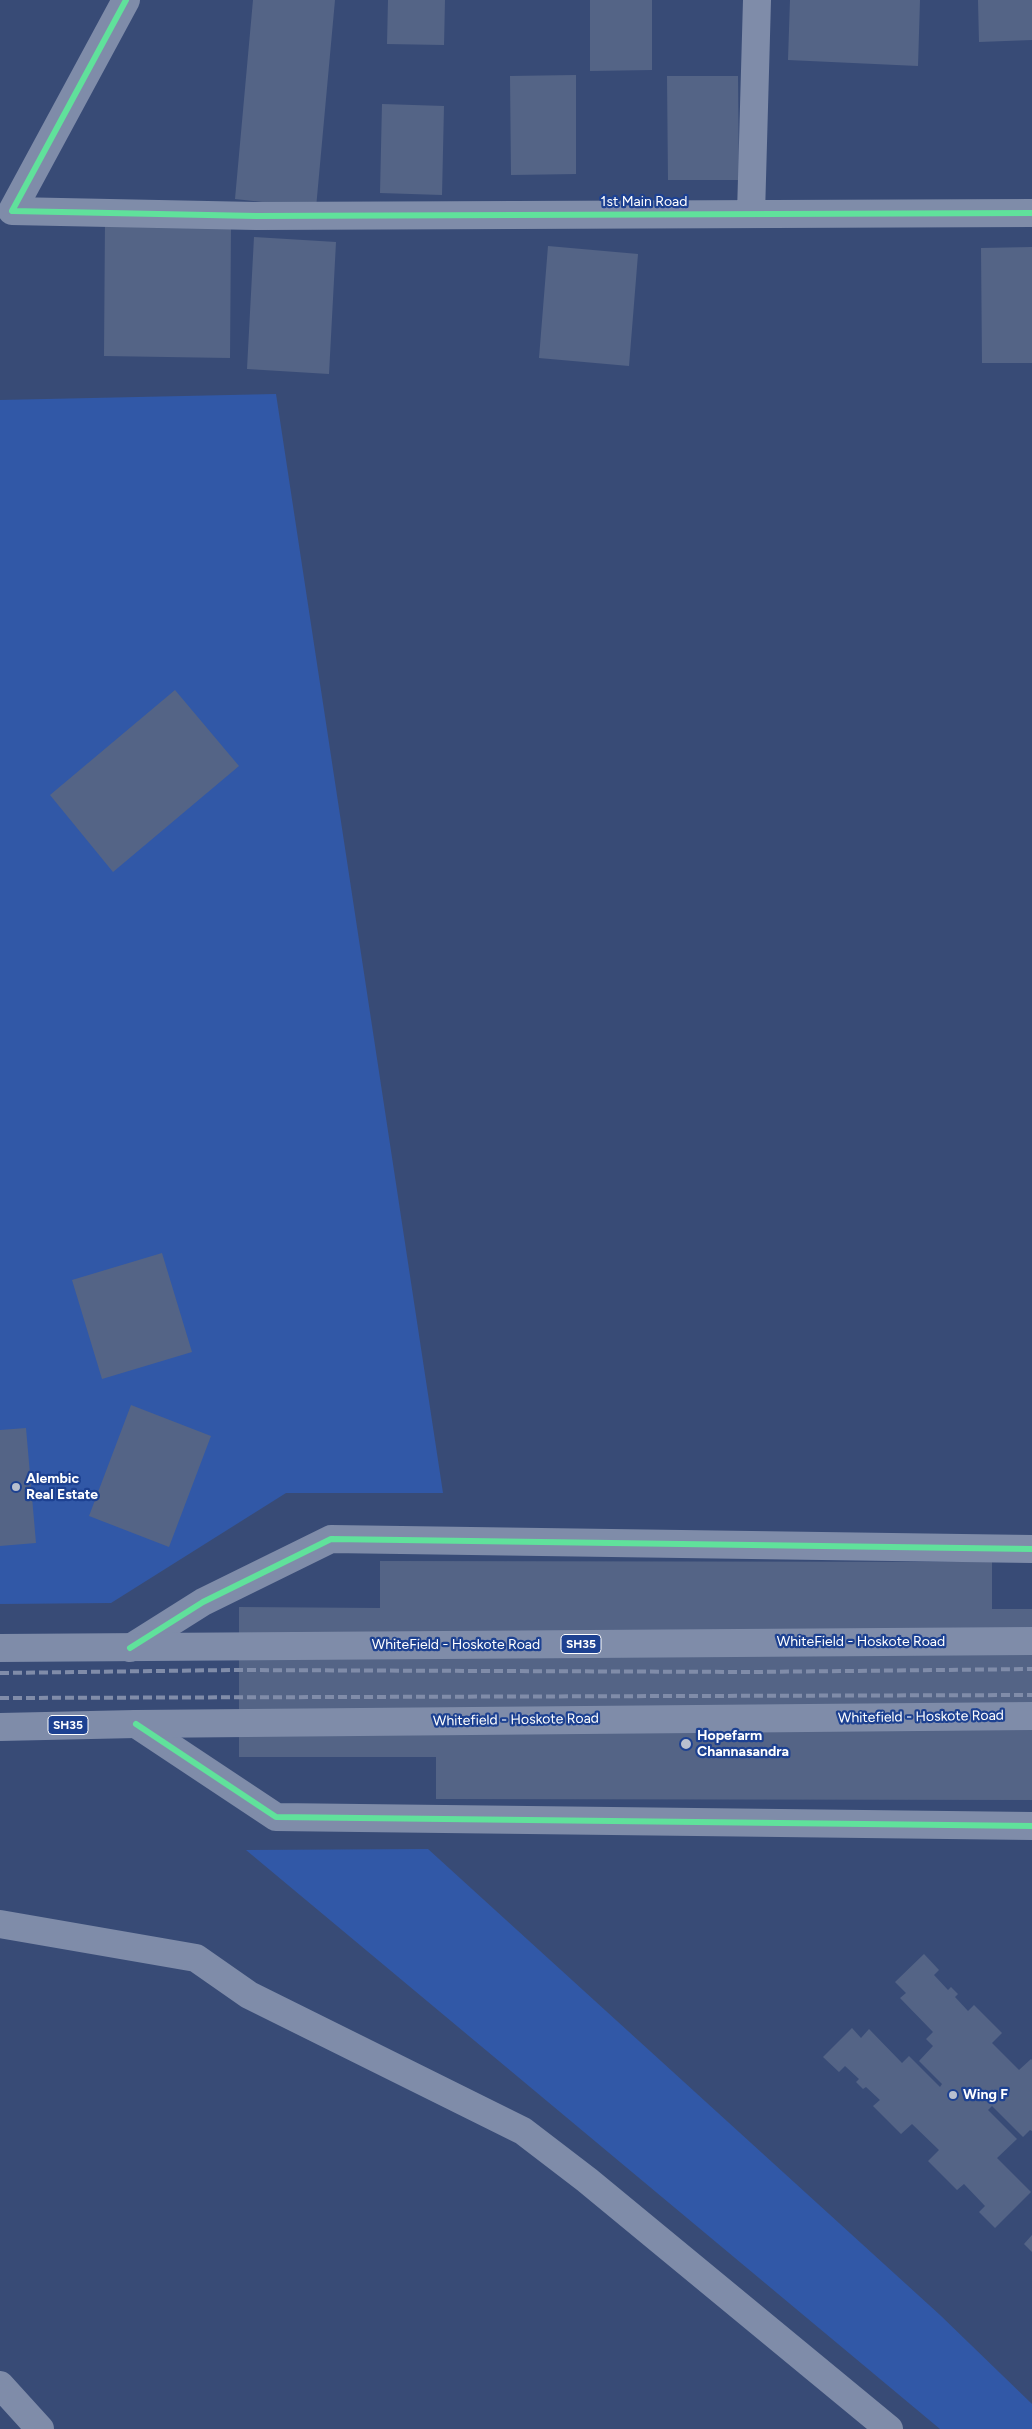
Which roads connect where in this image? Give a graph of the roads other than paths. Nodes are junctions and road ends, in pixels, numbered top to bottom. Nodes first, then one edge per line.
1 (126, 0) edge
2 (757, 0) edge
3 (1032, 213) edge
4 (751, 214) junction
5 (1032, 1549) edge
6 (1032, 1641) edge
7 (0, 1648) edge
8 (130, 1648) junction
9 (1032, 1716) edge
10 (136, 1724) junction
11 (0, 1727) edge
12 (1032, 1826) edge
13 (0, 1924) edge
14 (0, 2385) edge
15 (40, 2429) edge
16 (889, 2429) edge

1 - 4 street, 1st Main Road
2 - 4 street
3 - 4 street, 1st Main Road
5 - 8 street
6 - 8 street, WhiteField - Hoskote Road / SH35
7 - 8 street, WhiteField - Hoskote Road / SH35
9 - 10 street, Whitefield - Hoskote Road / SH35
10 - 11 street, Whitefield - Hoskote Road / SH35
10 - 12 street
13 - 16 street
14 - 15 street

